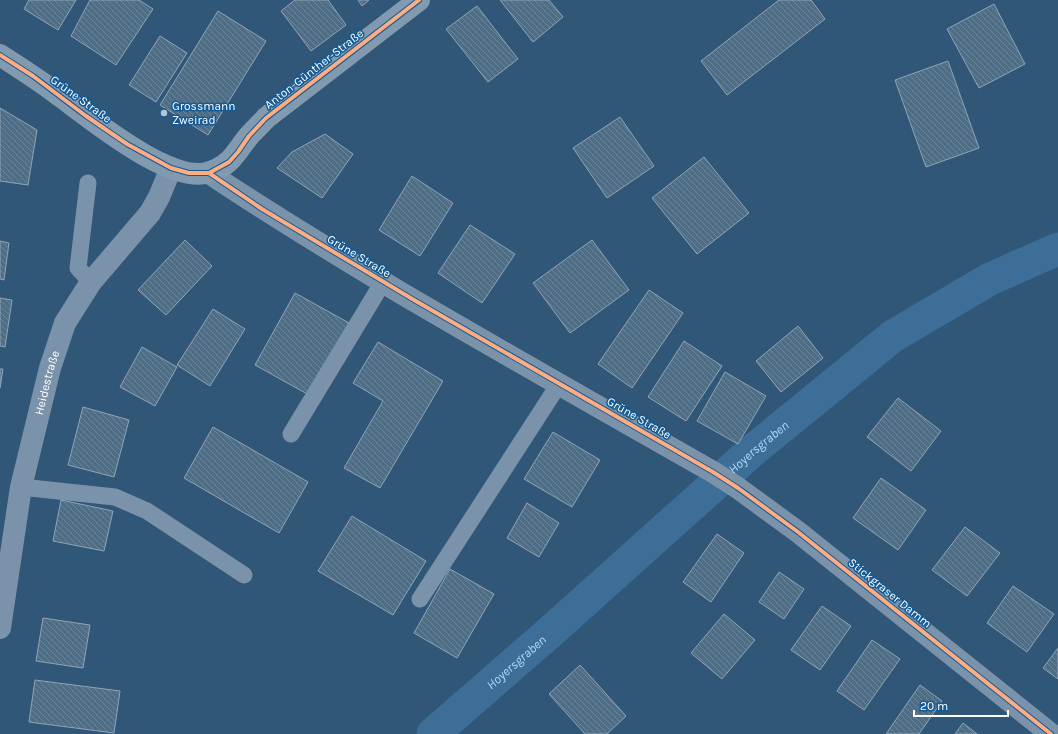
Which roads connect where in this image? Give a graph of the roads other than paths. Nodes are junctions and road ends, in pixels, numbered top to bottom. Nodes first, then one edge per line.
1 (419, 0) edge
2 (0, 54) edge
3 (171, 168) junction
4 (208, 173) junction
5 (88, 183) dead end
6 (90, 282) junction
7 (384, 282) junction
8 (559, 384) junction
9 (291, 434) dead end
10 (714, 472) joint
11 (21, 487) junction
12 (244, 575) dead end
13 (420, 598) dead end
14 (0, 628) edge
15 (1051, 734) edge

1 - 4 main road, Anton-Günther-Straße
2 - 3 main road, Grüne Straße
3 - 4 main road, Grüne Straße
3 - 6 street, Heidestraße
4 - 7 street, Grüne Straße
5 - 6 lane
6 - 11 street, Heidestraße
7 - 8 street, Grüne Straße
7 - 9 lane
8 - 10 street, Grüne Straße
8 - 13 lane
10 - 15 street, Stickgraser Damm
11 - 12 lane
11 - 14 street, Heidestraße

